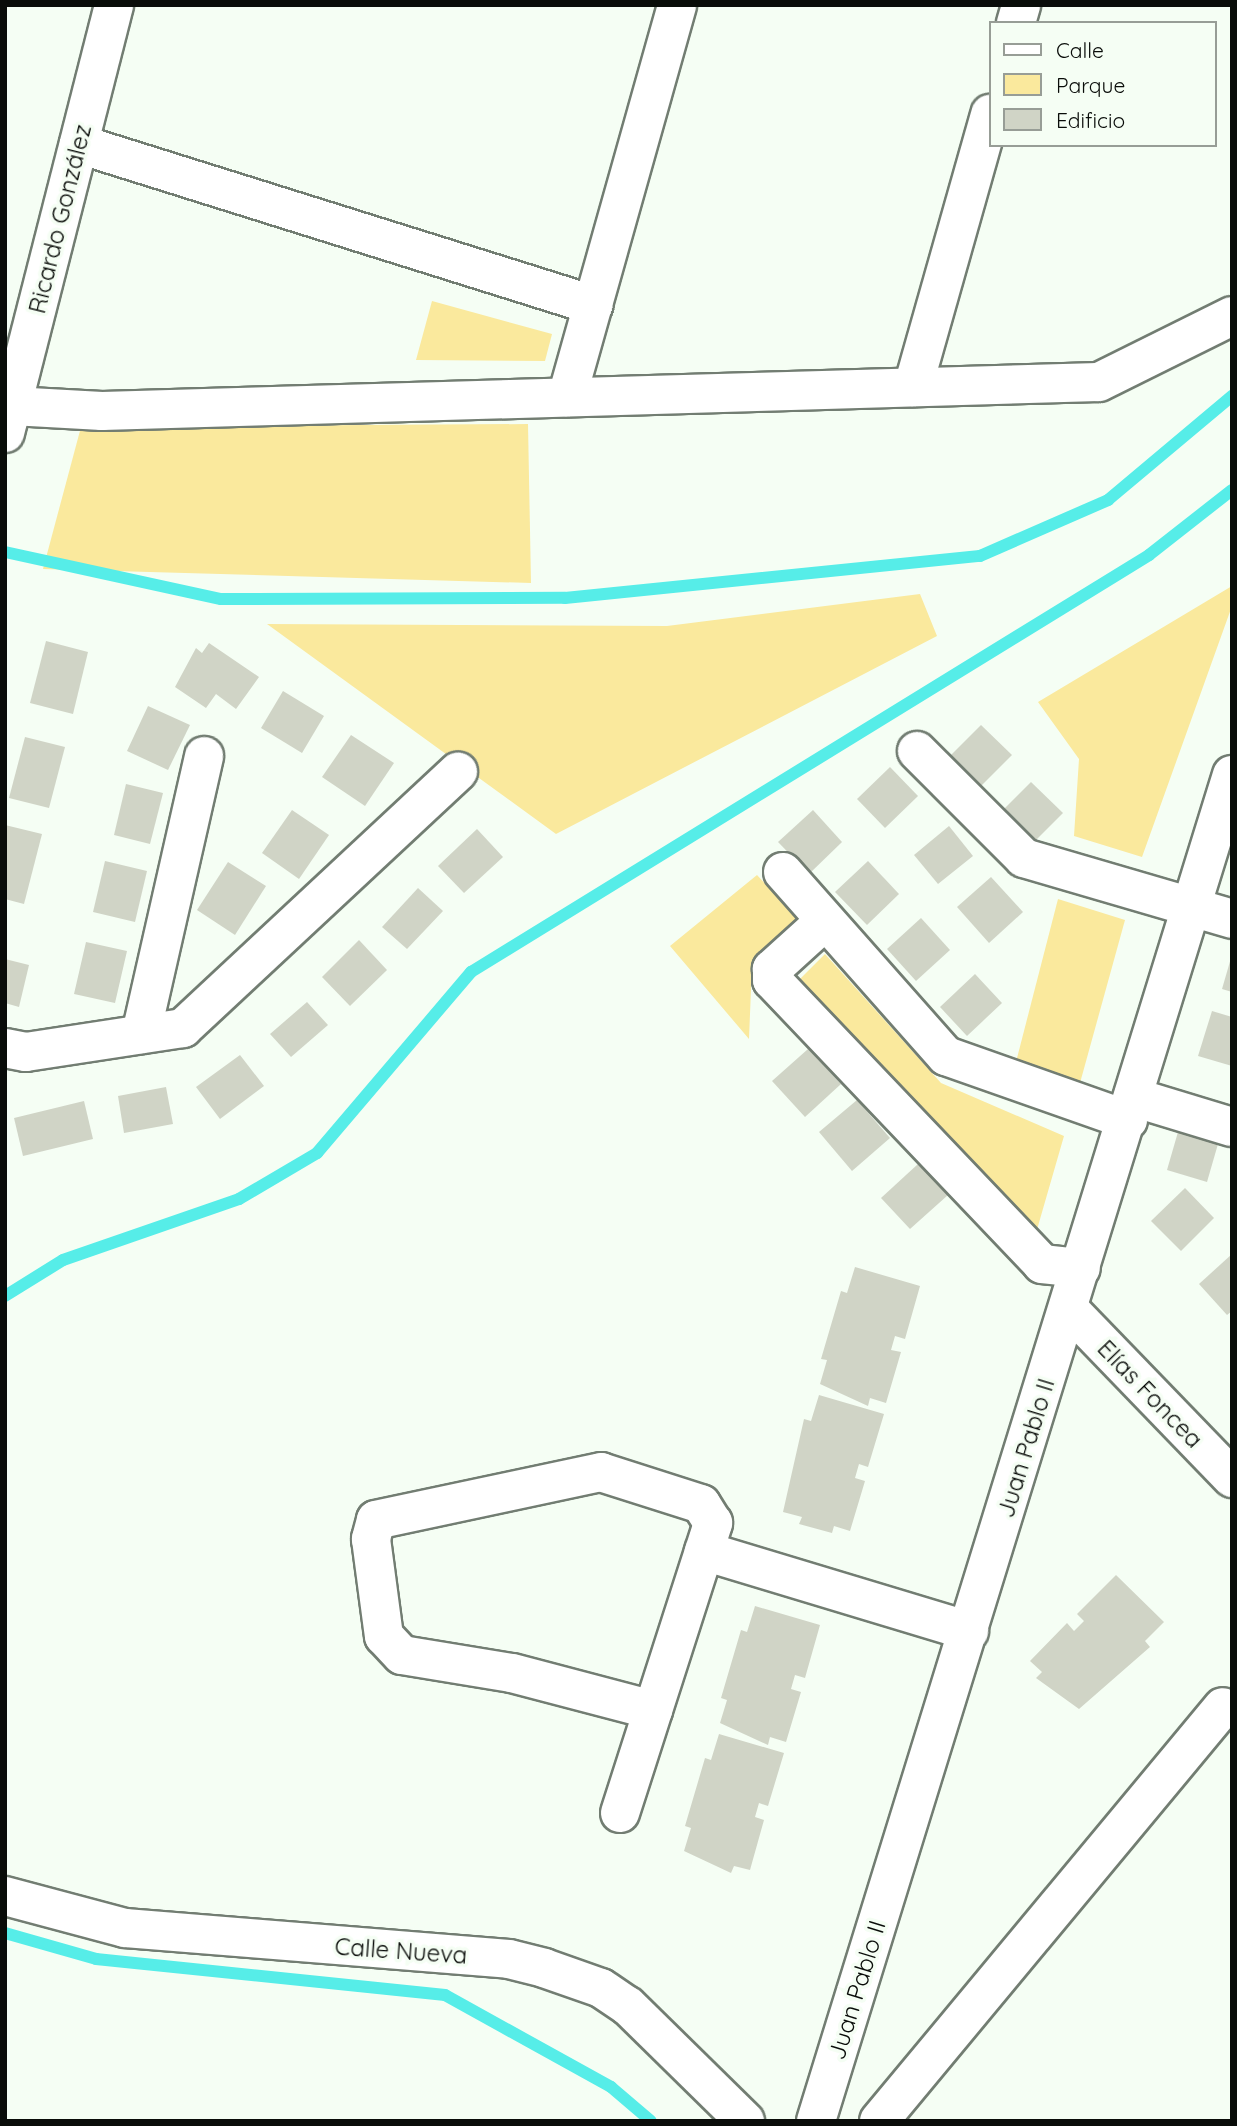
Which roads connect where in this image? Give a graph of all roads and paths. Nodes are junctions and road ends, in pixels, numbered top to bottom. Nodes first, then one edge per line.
1 (114, 5) edge
2 (672, 7) edge
3 (988, 121) edge
4 (79, 144) junction
5 (593, 305) junction
6 (1232, 316) edge
7 (913, 387) junction
8 (567, 397) junction
9 (9, 419) edge
10 (917, 751) dead end
11 (204, 756) dead end
12 (458, 772) dead end
13 (1232, 775) edge
14 (783, 872) dead end
15 (1193, 907) junction
16 (1232, 919) edge
17 (825, 921) junction
18 (141, 1034) junction
19 (5, 1048) edge
20 (1130, 1109) junction
21 (1232, 1127) edge
22 (1081, 1268) junction
23 (1069, 1309) junction
24 (1232, 1478) edge
25 (704, 1551) junction
26 (969, 1630) junction
27 (1223, 1707) dead end
28 (653, 1710) junction
29 (620, 1813) dead end
30 (5, 1896) edge
31 (744, 2121) edge
32 (816, 2121) edge
33 (879, 2121) edge

1 - 4 street, Ricardo González
2 - 5 street
3 - 7 street
4 - 5 street
4 - 9 street, Ricardo González
5 - 8 street
6 - 7 street
7 - 8 street
8 - 9 street
10 - 15 street
11 - 18 street
12 - 18 street
13 - 15 street, Juan Pablo II
14 - 17 street
15 - 16 street
15 - 20 street, Juan Pablo II
17 - 20 street
17 - 22 street
18 - 19 street
20 - 21 street
20 - 22 street, Juan Pablo II
22 - 23 street, Juan Pablo II
23 - 24 street, Elías Foncea
23 - 26 street, Juan Pablo II
25 - 26 street
25 - 28 street
25 - 28 street
26 - 32 street, Juan Pablo II
27 - 33 street
28 - 29 street
30 - 31 street, Calle Nueva

